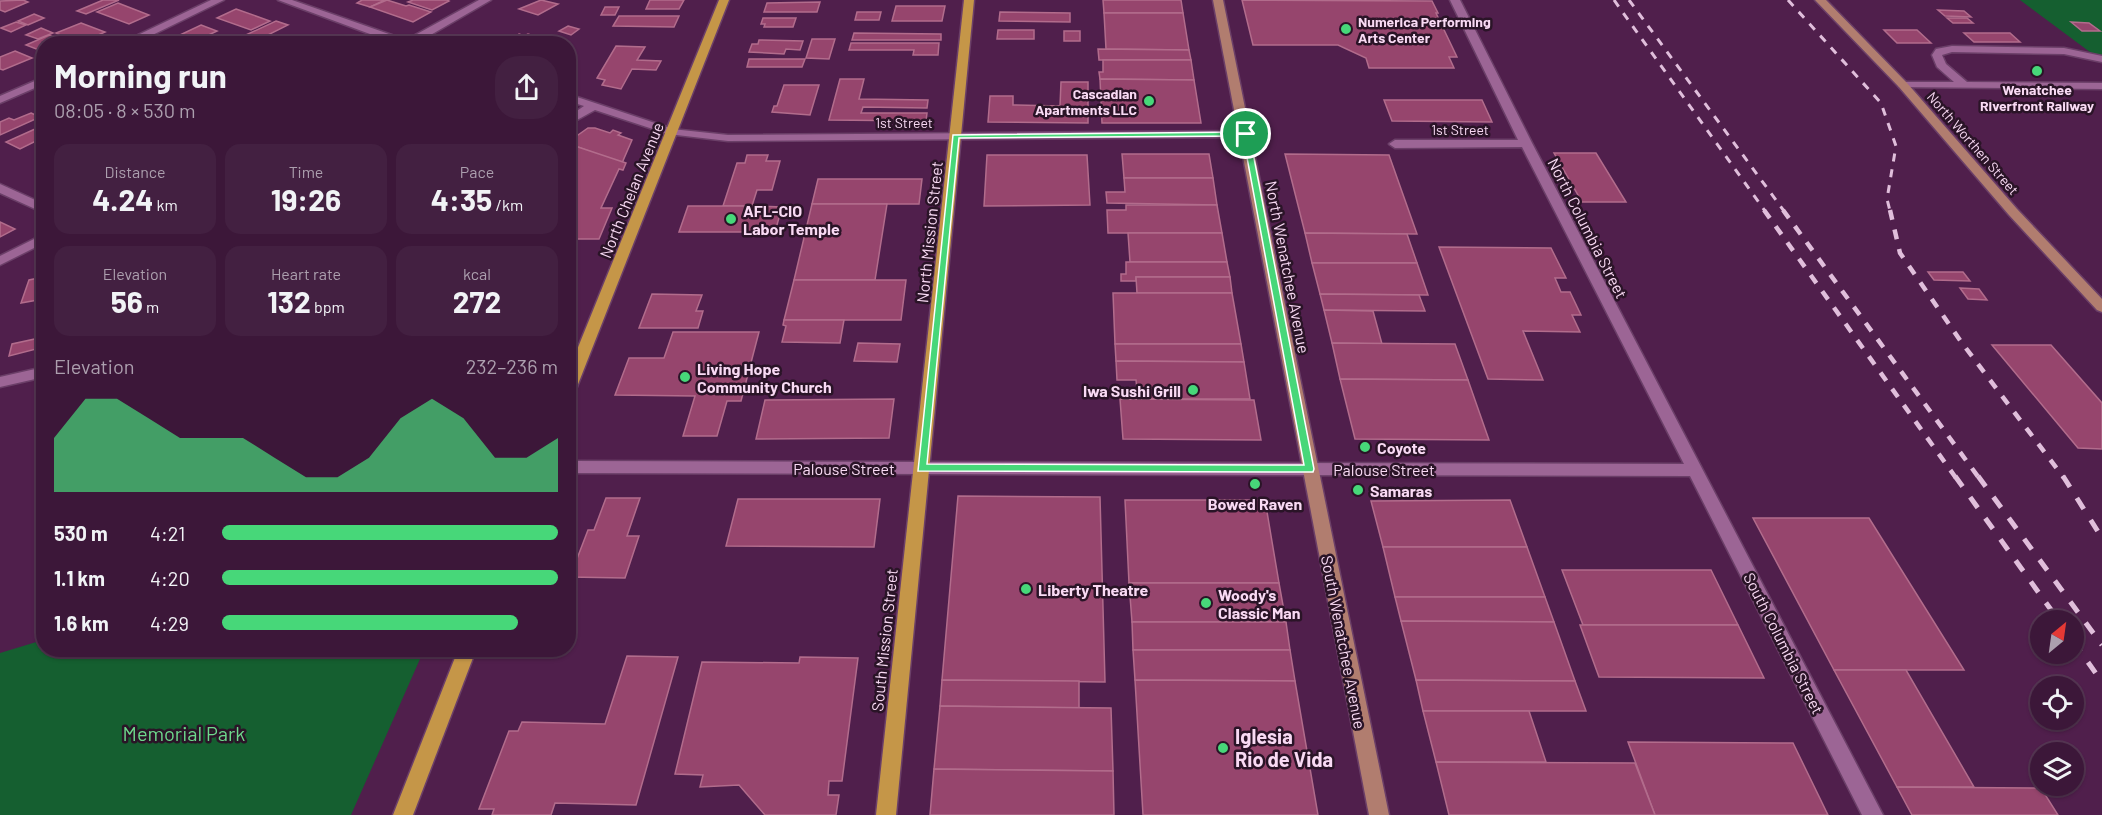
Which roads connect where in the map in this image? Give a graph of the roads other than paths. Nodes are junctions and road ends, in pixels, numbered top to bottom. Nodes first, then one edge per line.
1 (219, 0) edge
2 (283, 0) edge
3 (486, 0) edge
4 (724, 0) edge
5 (969, 0) edge
6 (1218, 0) edge
7 (1455, 0) edge
8 (1820, 0) edge
9 (141, 36) edge
10 (387, 36) edge
11 (420, 36) edge
12 (2102, 59) edge
13 (36, 84) edge
14 (1903, 85) junction
15 (1964, 85) junction
16 (2102, 86) edge
17 (576, 99) edge
18 (0, 100) edge
19 (594, 105) junction
20 (576, 117) edge
21 (672, 132) junction
22 (1246, 134) junction
23 (955, 136) junction
24 (1526, 143) junction
25 (1395, 144) dead end
26 (0, 188) edge
27 (36, 205) edge
28 (36, 242) edge
29 (0, 261) edge
30 (2102, 307) edge
31 (576, 372) edge
32 (36, 374) edge
33 (0, 382) edge
34 (576, 467) edge
35 (921, 468) junction
36 (1309, 469) junction
37 (1695, 470) junction
38 (464, 657) edge
39 (403, 815) edge
40 (886, 815) edge
41 (1378, 815) edge
42 (1873, 815) edge

1 - 9 street
2 - 10 street
3 - 11 street
4 - 21 main road, North Chelan Avenue
5 - 23 main road, North Mission Street
6 - 22 main road, North Wenatchee Avenue
7 - 24 street, North Columbia Street
8 - 14 main road, North Worthen Street
12 - 15 street
13 - 18 street
14 - 15 street
14 - 30 main road, North Worthen Street
15 - 16 street
17 - 19 street, 1st Street
19 - 20 street
19 - 21 street, 1st Street
21 - 23 street, 1st Street
21 - 31 main road, North Chelan Avenue
22 - 23 street, 1st Street
22 - 36 main road, North Wenatchee Avenue
23 - 35 main road, North Mission Street
24 - 25 street, 1st Street
24 - 37 street, North Columbia Street
26 - 27 street
28 - 29 street
32 - 33 street
34 - 35 street, Palouse Street
35 - 36 street, Palouse Street
35 - 40 main road, South Mission Street
36 - 37 street, Palouse Street
36 - 41 main road, South Wenatchee Avenue
37 - 42 street, South Columbia Street
38 - 39 main road

